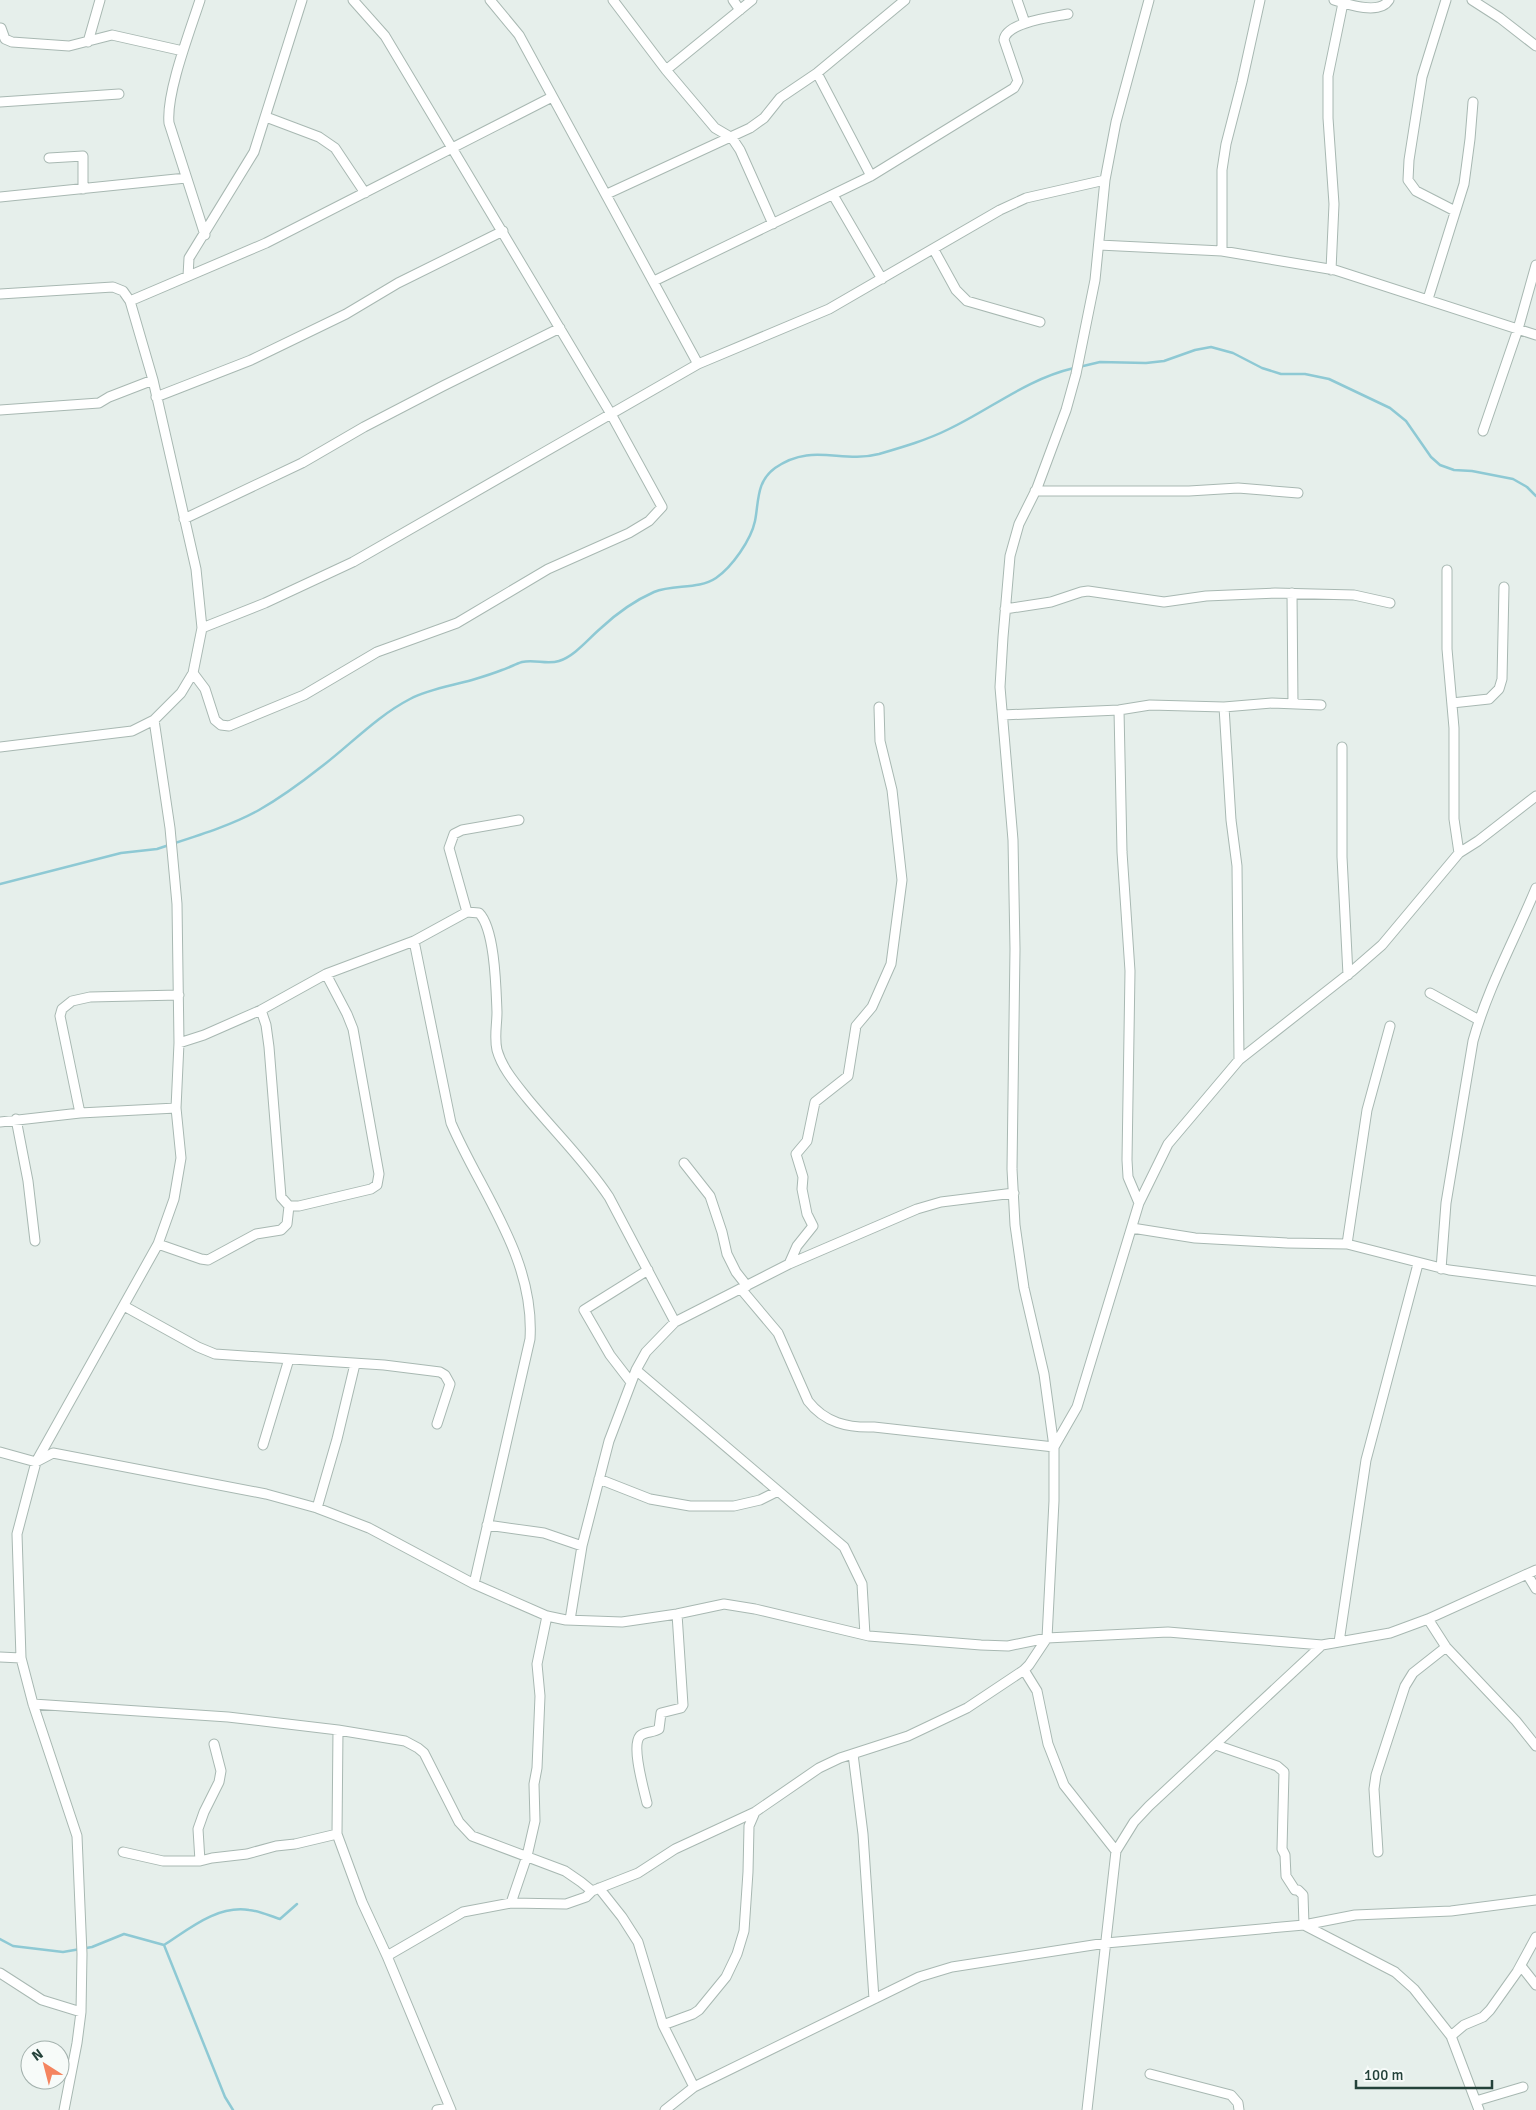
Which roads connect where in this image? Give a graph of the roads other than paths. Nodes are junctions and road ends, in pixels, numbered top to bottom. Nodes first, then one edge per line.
1 (100, 0) edge
2 (200, 0) edge
3 (302, 0) edge
4 (353, 0) edge
5 (490, 0) edge
6 (613, 0) edge
7 (733, 0) edge
8 (752, 0) edge
9 (905, 0) edge
10 (1017, 0) edge
11 (1149, 0) edge
12 (1260, 0) edge
13 (1389, 0) edge
14 (1446, 0) edge
15 (1472, 0) edge
16 (1339, 1) edge
17 (740, 10) junction
18 (1068, 14) dead end
19 (1025, 23) junction
20 (1, 28) edge
21 (88, 42) junction
22 (1536, 46) edge
23 (183, 51) junction
24 (666, 70) junction
25 (817, 73) junction
26 (119, 94) dead end
27 (552, 97) junction
28 (0, 102) edge
29 (1473, 102) dead end
30 (266, 117) junction
31 (732, 138) junction
32 (452, 149) junction
33 (49, 158) dead end
34 (871, 176) junction
35 (186, 178) junction
36 (1105, 180) junction
37 (84, 190) junction
38 (365, 193) junction
39 (607, 194) junction
40 (833, 195) junction
41 (0, 197) edge
42 (1455, 211) junction
43 (773, 224) junction
44 (503, 231) junction
45 (205, 235) junction
46 (1099, 245) junction
47 (934, 250) junction
48 (1222, 251) junction
49 (1536, 265) edge
50 (1331, 270) junction
51 (188, 276) junction
52 (882, 279) junction
53 (654, 281) junction
54 (0, 294) edge
55 (1428, 299) junction
56 (130, 301) junction
57 (1040, 322) dead end
58 (560, 328) junction
59 (1518, 328) junction
60 (1536, 335) edge
61 (698, 364) junction
62 (153, 380) junction
63 (156, 397) junction
64 (0, 410) edge
65 (611, 414) junction
66 (1483, 431) dead end
67 (1035, 491) junction
68 (1298, 493) dead end
69 (184, 519) junction
70 (1447, 570) dead end
71 (1504, 587) dead end
72 (1292, 593) junction
73 (1390, 603) dead end
74 (1005, 609) junction
75 (202, 628) junction
76 (193, 673) junction
77 (1452, 703) junction
78 (1293, 704) junction
79 (1321, 705) dead end
80 (879, 707) dead end
81 (1224, 707) junction
82 (1119, 710) junction
83 (1003, 715) junction
84 (154, 720) junction
85 (0, 747) edge
86 (1342, 747) dead end
87 (1536, 796) edge
88 (519, 820) dead end
89 (1459, 853) junction
90 (1536, 888) edge
91 (467, 912) junction
92 (414, 941) junction
93 (326, 974) junction
94 (1348, 975) junction
95 (1430, 993) dead end
96 (178, 995) junction
97 (261, 1010) junction
98 (1479, 1020) junction
99 (1390, 1026) dead end
100 (179, 1043) junction
101 (1239, 1060) junction
102 (176, 1108) junction
103 (80, 1114) junction
104 (16, 1119) junction
105 (0, 1122) edge
106 (684, 1163) dead end
107 (1014, 1193) junction
108 (1139, 1203) junction
109 (289, 1206) junction
110 (1132, 1228) junction
111 (34, 1240) dead end
112 (158, 1244) junction
113 (1347, 1244) junction
114 (789, 1264) junction
115 (1418, 1264) junction
116 (1441, 1268) junction
117 (648, 1270) junction
118 (1536, 1282) edge
119 (744, 1288) junction
120 (124, 1306) junction
121 (676, 1322) junction
122 (289, 1359) junction
123 (355, 1364) junction
124 (636, 1370) junction
125 (630, 1381) junction
126 (437, 1424) dead end
127 (263, 1445) dead end
128 (1054, 1447) junction
129 (0, 1452) edge
130 (36, 1462) junction
131 (599, 1479) junction
132 (778, 1491) junction
133 (316, 1508) junction
134 (487, 1525) junction
135 (582, 1546) junction
136 (1536, 1570) edge
137 (1527, 1574) junction
138 (474, 1584) junction
139 (1536, 1589) edge
140 (677, 1614) junction
141 (547, 1616) junction
142 (1428, 1619) junction
143 (570, 1620) junction
144 (865, 1635) junction
145 (1047, 1638) junction
146 (1338, 1642) junction
147 (1322, 1645) junction
148 (1446, 1647) junction
149 (0, 1657) edge
150 (21, 1658) junction
151 (1024, 1670) junction
152 (33, 1704) junction
153 (338, 1730) junction
154 (214, 1744) dead end
155 (1216, 1745) junction
156 (1536, 1746) edge
157 (853, 1754) junction
158 (647, 1802) dead end
159 (756, 1812) junction
160 (337, 1834) junction
161 (1116, 1851) junction
162 (123, 1852) dead end
163 (1378, 1852) dead end
164 (527, 1856) junction
165 (200, 1861) junction
166 (595, 1890) junction
167 (1536, 1900) edge
168 (511, 1903) junction
169 (1304, 1925) junction
170 (1536, 1938) edge
171 (1106, 1944) junction
172 (387, 1956) junction
173 (1520, 1966) junction
174 (0, 1973) edge
175 (1536, 1984) edge
176 (874, 2000) junction
177 (81, 2012) junction
178 (663, 2025) junction
179 (1451, 2036) junction
180 (1150, 2074) dead end
181 (1523, 2087) dead end
182 (694, 2088) junction
183 (1477, 2106) edge
184 (450, 2109) edge
185 (64, 2110) edge
186 (437, 2110) edge
187 (665, 2110) edge
188 (1087, 2110) edge
189 (1239, 2110) edge

1 - 21 street
2 - 23 street
3 - 30 street
4 - 32 street
5 - 27 street
6 - 24 street
7 - 17 street
8 - 17 street
9 - 25 street
10 - 19 street
11 - 36 street
12 - 48 street
13 - 16 street
14 - 42 street
15 - 22 street
16 - 50 street
17 - 24 street
18 - 19 street
19 - 34 street
20 - 21 street
21 - 23 street
23 - 35 street
24 - 31 street
25 - 31 street
25 - 34 street
26 - 28 street
27 - 32 street
27 - 39 street
29 - 42 street
30 - 38 street
30 - 45 street
31 - 39 street
31 - 43 street
32 - 38 street
32 - 44 street
33 - 37 street
34 - 40 street
35 - 37 street
35 - 45 street
36 - 46 street
36 - 47 street
37 - 41 street
38 - 51 street
39 - 53 street
40 - 43 street
40 - 52 street
42 - 55 street
43 - 53 street
44 - 58 street
44 - 63 street
45 - 51 street
46 - 48 street
46 - 67 street
47 - 52 street
47 - 57 street
48 - 50 street
49 - 59 street
50 - 55 street
51 - 56 street
52 - 61 street
53 - 61 street
54 - 56 street
55 - 59 street
56 - 62 street
58 - 65 street
58 - 69 street
59 - 60 street
59 - 66 street
61 - 65 street
62 - 63 street
62 - 64 street
63 - 69 street
65 - 75 street
65 - 76 street
67 - 68 street
67 - 74 street
69 - 75 street
70 - 77 street
71 - 77 street
72 - 73 street
72 - 74 street
72 - 78 street
74 - 83 street
75 - 76 street
76 - 84 street
77 - 89 street
78 - 79 street
78 - 81 street
80 - 114 street
81 - 82 street
81 - 101 street
82 - 83 street
82 - 108 street
83 - 107 street
84 - 85 street
84 - 96 street
86 - 94 street
87 - 89 street
88 - 91 street
89 - 94 street
90 - 98 street
91 - 92 street
91 - 117 street
92 - 93 street
92 - 134 street
93 - 97 street
93 - 109 street
94 - 101 street
95 - 98 street
96 - 100 street
96 - 103 street
97 - 100 street
97 - 109 street
98 - 116 street
99 - 113 street
100 - 102 street
101 - 108 street
102 - 103 street
102 - 112 street
103 - 104 street
104 - 105 street
104 - 111 street
106 - 119 street
107 - 114 street
107 - 128 street
108 - 110 street
109 - 112 street
110 - 113 street
110 - 128 street
112 - 120 street
113 - 115 street
114 - 119 street
115 - 116 street
115 - 146 street
116 - 118 street
117 - 121 street
117 - 125 street
119 - 121 street
119 - 128 street
120 - 122 street
120 - 130 street
121 - 124 street
122 - 123 street
122 - 127 street
123 - 126 street
123 - 133 street
124 - 125 street
124 - 132 street
125 - 131 street
128 - 145 street
129 - 130 street
130 - 133 street
130 - 150 street
131 - 132 street
131 - 135 street
132 - 144 street
133 - 138 street
134 - 135 street
134 - 138 street
135 - 143 street
136 - 137 street
137 - 139 street
137 - 142 street
138 - 141 street
140 - 143 street
140 - 144 street
140 - 158 street
141 - 143 street
141 - 164 street
142 - 146 street
142 - 148 street
144 - 145 street
145 - 147 street
145 - 151 street
146 - 147 street
147 - 155 street
148 - 156 street
148 - 163 street
149 - 150 street
150 - 152 street
151 - 157 street
151 - 161 street
152 - 153 street
152 - 177 street
153 - 160 street
153 - 164 street
154 - 165 street
155 - 161 street
155 - 169 street
157 - 159 street
157 - 176 street
159 - 166 street
159 - 178 street
160 - 165 street
160 - 172 street
161 - 171 street
162 - 165 street
164 - 166 street
164 - 168 street
166 - 168 street
166 - 178 street
167 - 169 street
168 - 172 street
169 - 171 street
169 - 179 street
170 - 173 street
171 - 176 street
171 - 188 street
172 - 184 street
173 - 175 street
173 - 179 street
174 - 177 street
176 - 182 street
177 - 185 street
178 - 182 street
179 - 183 street
180 - 189 street
181 - 183 street
182 - 187 street
184 - 186 street

